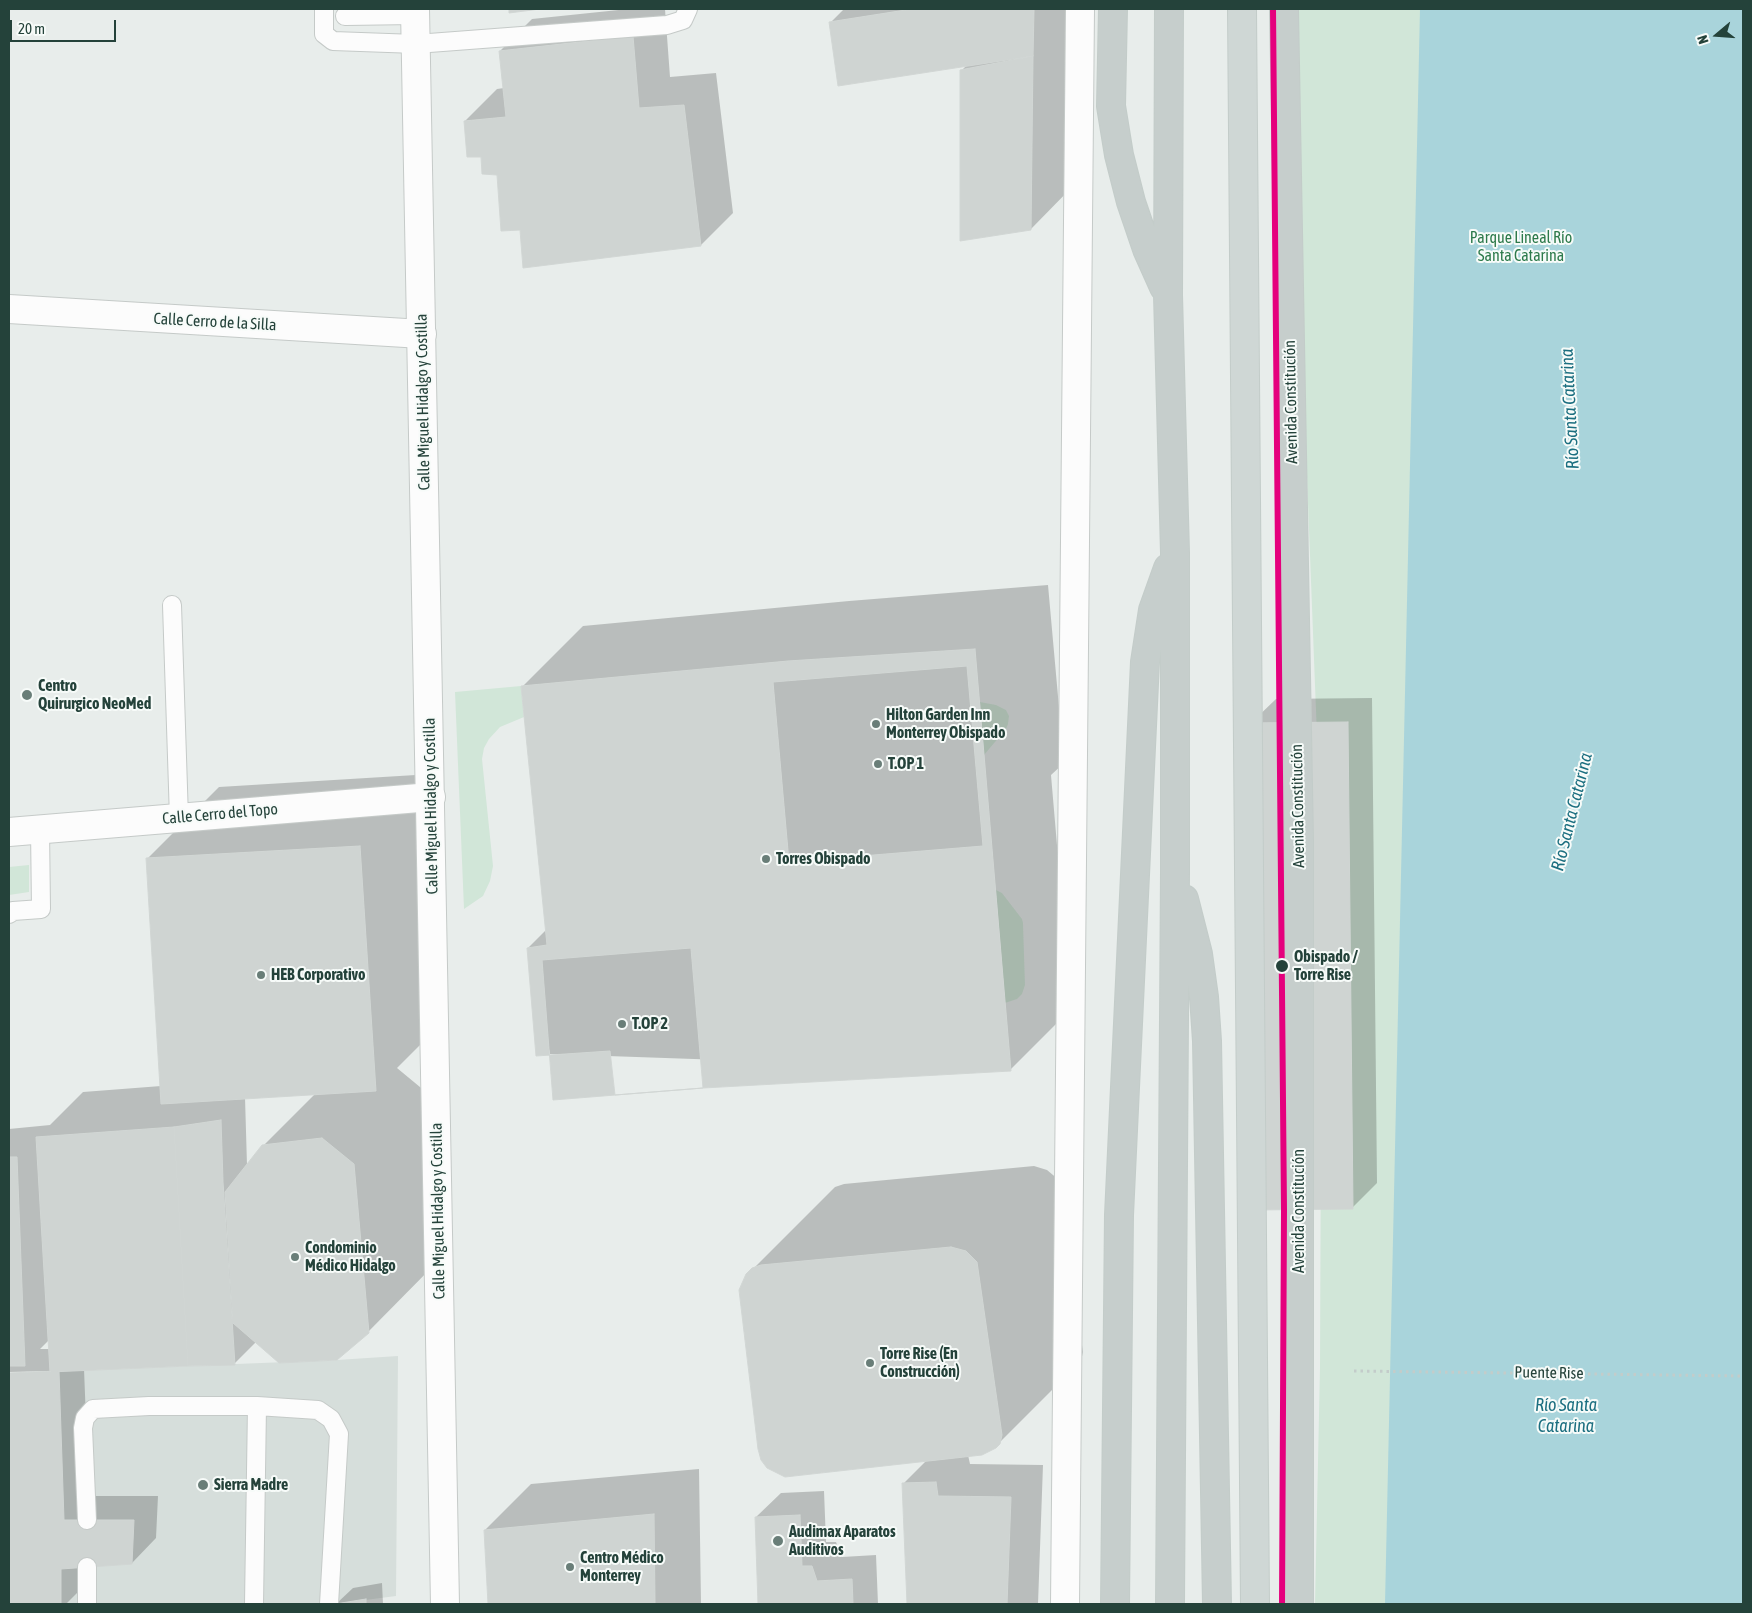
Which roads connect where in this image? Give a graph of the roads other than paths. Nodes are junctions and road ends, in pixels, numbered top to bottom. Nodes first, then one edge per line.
1 (324, 9) edge
2 (688, 9) edge
3 (1080, 9) edge
4 (1112, 9) edge
5 (1169, 9) edge
6 (1242, 9) edge
7 (1284, 9) edge
8 (415, 12) edge
9 (345, 16) dead end
10 (416, 44) junction
11 (1168, 295) junction
12 (9, 310) edge
13 (422, 334) junction
14 (1175, 553) junction
15 (172, 605) dead end
16 (431, 797) junction
17 (180, 818) junction
18 (40, 829) junction
19 (9, 832) edge
20 (1175, 872) junction
21 (9, 914) edge
22 (257, 1406) junction
23 (87, 1520) dead end
24 (87, 1567) dead end
25 (87, 1604) edge
26 (254, 1604) edge
27 (329, 1604) edge
28 (445, 1604) edge
29 (1065, 1604) edge
30 (1115, 1604) edge
31 (1170, 1604) edge
32 (1217, 1604) edge
33 (1255, 1604) edge
34 (1299, 1604) edge

1 - 10 lane
2 - 10 lane
3 - 29 street
4 - 11 highway
5 - 11 highway
6 - 33 main road
7 - 34 highway, Avenida Constitución
8 - 9 lane
8 - 10 street, Calle Miguel Hidalgo y Costilla
10 - 13 street, Calle Miguel Hidalgo y Costilla
11 - 14 highway
12 - 13 street, Calle Cerro de la Silla
13 - 16 street, Calle Miguel Hidalgo y Costilla
14 - 20 highway
14 - 30 highway
15 - 17 lane
16 - 17 street, Calle Cerro del Topo
16 - 28 street, Calle Miguel Hidalgo y Costilla
17 - 18 street, Calle Cerro del Topo
18 - 19 street, Calle Cerro del Topo
18 - 21 lane
20 - 31 highway
20 - 32 highway
22 - 23 lane
22 - 26 lane
22 - 27 lane
24 - 25 lane

